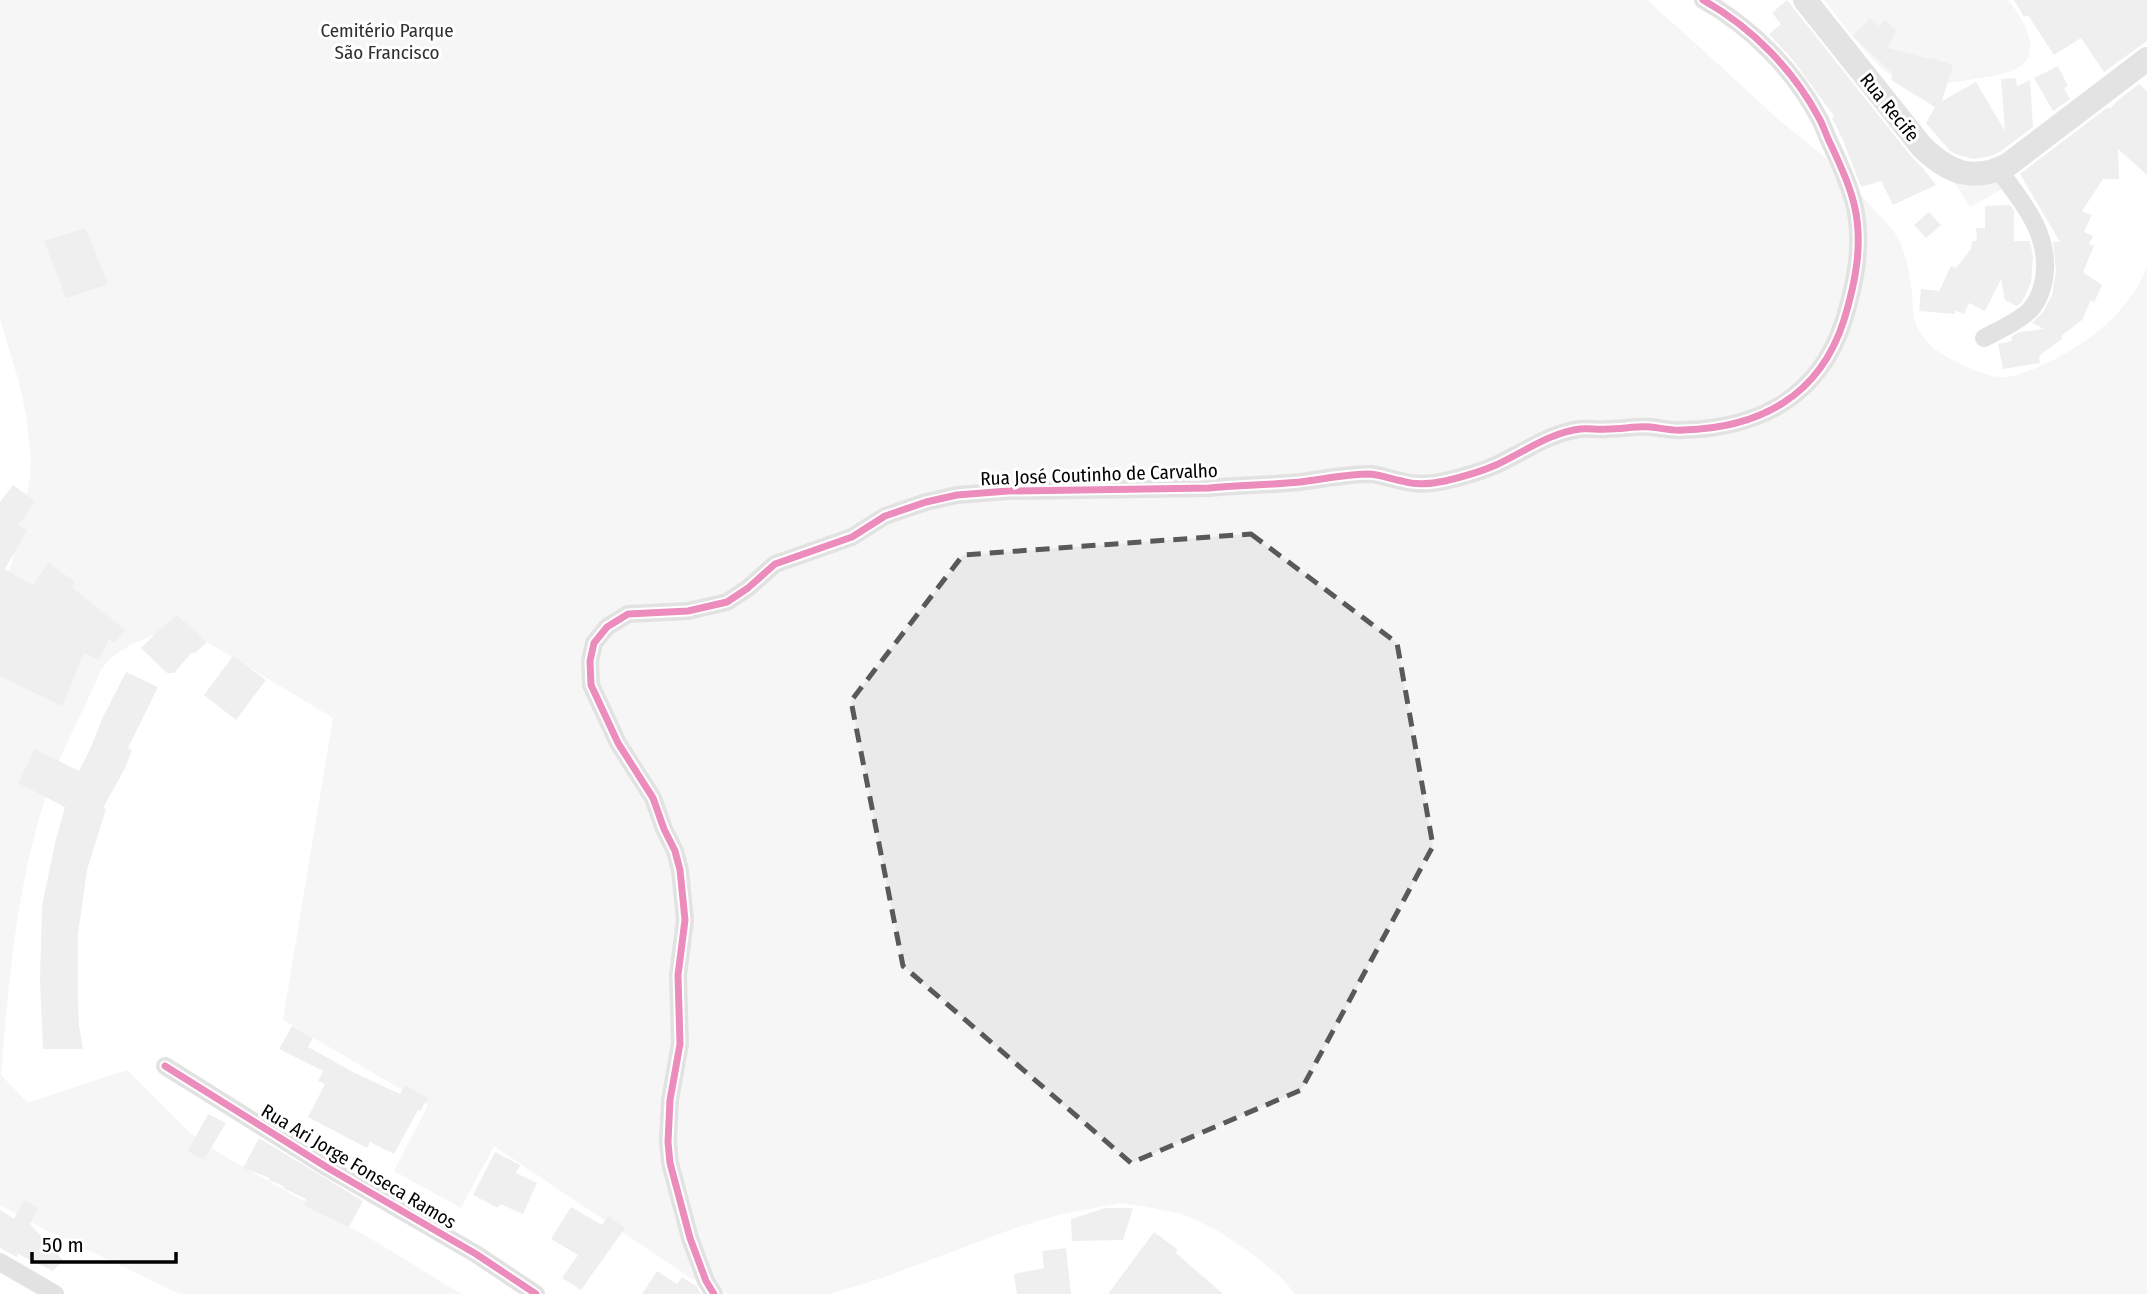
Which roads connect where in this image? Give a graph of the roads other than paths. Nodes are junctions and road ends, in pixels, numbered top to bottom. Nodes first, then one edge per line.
1 (1703, 0) edge
2 (1805, 0) edge
3 (2147, 59) edge
4 (1998, 170) junction
5 (1984, 338) dead end
6 (164, 1066) dead end
7 (0, 1262) edge
8 (55, 1294) edge
9 (536, 1294) edge
10 (714, 1294) edge

1 - 10 street, Rua José Coutinho de Carvalho
2 - 4 street, Rua Recife
3 - 4 street
4 - 5 street
6 - 9 street, Rua Ari Jorge Fonseca Ramos
7 - 8 street

